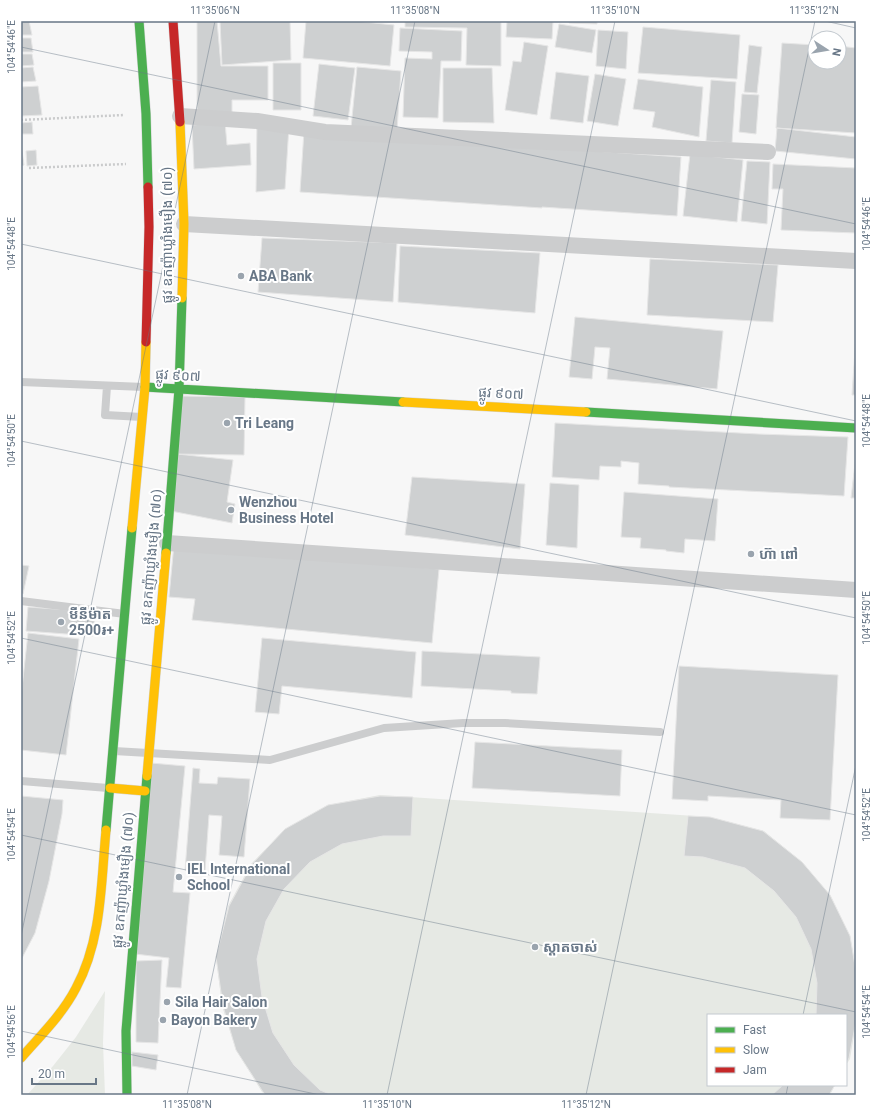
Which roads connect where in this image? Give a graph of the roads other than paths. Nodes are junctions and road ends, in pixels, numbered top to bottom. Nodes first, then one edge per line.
1 (139, 21) edge
2 (173, 21) edge
3 (180, 116) junction
4 (768, 152) dead end
5 (184, 224) junction
6 (856, 262) edge
7 (21, 382) edge
8 (107, 386) junction
9 (145, 387) junction
10 (179, 388) junction
11 (142, 417) junction
12 (856, 428) edge
13 (167, 544) junction
14 (856, 590) edge
15 (21, 601) edge
16 (125, 614) junction
17 (660, 732) dead end
18 (113, 751) junction
19 (148, 754) junction
20 (21, 781) edge
21 (110, 788) junction
22 (145, 791) junction
23 (21, 1058) edge
24 (127, 1095) edge

1 - 9 main road, ផ្លូវ ឧកញ៉ាឃ្លាំងមឿង (៧០)
2 - 3 main road, ផ្លូវ ឧកញ៉ាឃ្លាំងមឿង (៧០)
3 - 4 street
3 - 5 main road, ផ្លូវ ឧកញ៉ាឃ្លាំងមឿង (៧០)
5 - 6 street
5 - 10 main road, ផ្លូវ ឧកញ៉ាឃ្លាំងមឿង (៧០)
7 - 8 lane
8 - 9 lane
8 - 11 lane
9 - 10 main road, ផ្លូវ ៩០៧
9 - 11 main road, ផ្លូវ ឧកញ៉ាឃ្លាំងមឿង (៧០)
10 - 12 main road, ផ្លូវ ៩០៧
10 - 13 main road, ផ្លូវ ឧកញ៉ាឃ្លាំងមឿង (៧០)
11 - 16 main road, ផ្លូវ ឧកញ៉ាឃ្លាំងមឿង (៧០)
13 - 14 street
13 - 19 main road, ផ្លូវ ឧកញ៉ាឃ្លាំងមឿង (៧០)
15 - 16 lane
16 - 18 main road, ផ្លូវ ឧកញ៉ាឃ្លាំងមឿង (៧០)
17 - 19 lane
18 - 19 lane
18 - 21 main road, ផ្លូវ ឧកញ៉ាឃ្លាំងមឿង (៧០)
19 - 22 main road, ផ្លូវ ឧកញ៉ាឃ្លាំងមឿង (៧០)
20 - 21 lane
21 - 22 main road
21 - 23 main road, ផ្លូវ ឧកញ៉ាឃ្លាំងមឿង (៧០)
22 - 24 main road, ផ្លូវ ឧកញ៉ាឃ្លាំងមឿង (៧០)

